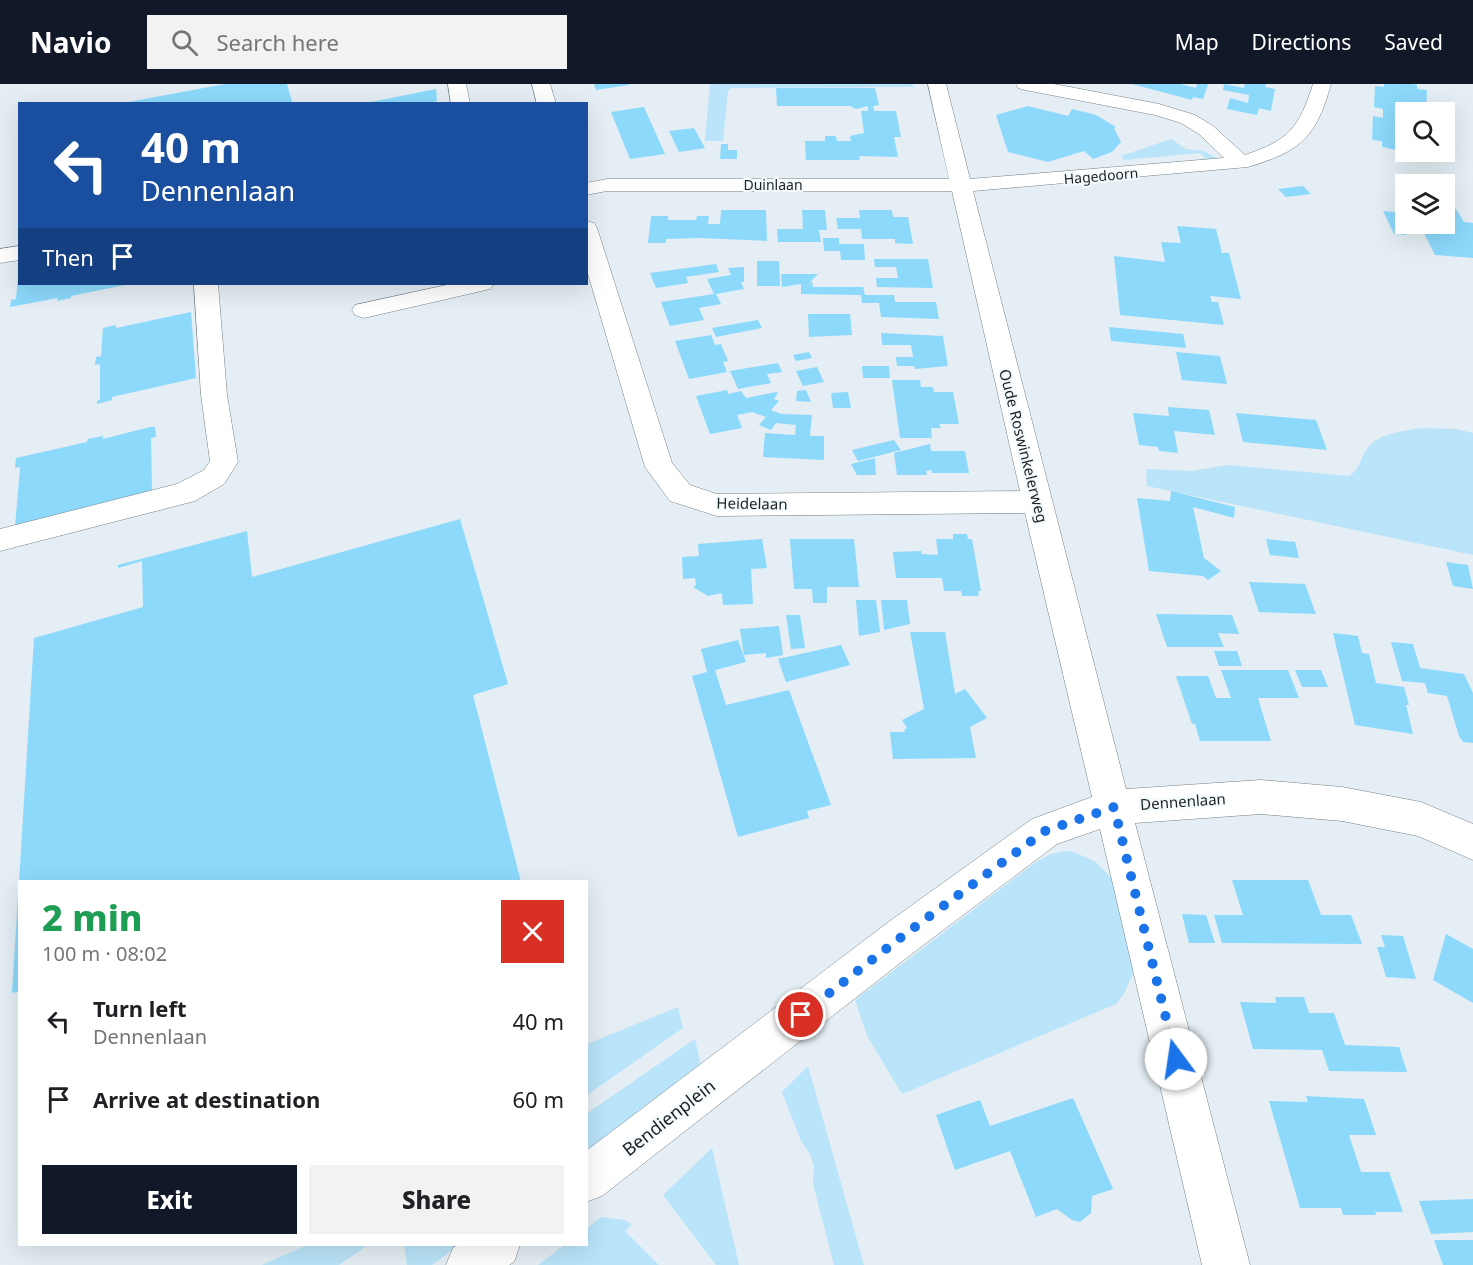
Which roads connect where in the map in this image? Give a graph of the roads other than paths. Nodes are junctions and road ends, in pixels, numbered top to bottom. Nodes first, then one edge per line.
1 (458, 84) edge
2 (541, 84) edge
3 (937, 84) edge
4 (1025, 84) edge
5 (1322, 84) edge
6 (461, 102) edge
7 (546, 102) edge
8 (1241, 163) junction
9 (960, 185) junction
10 (588, 189) edge
11 (588, 235) edge
12 (18, 252) edge
13 (0, 256) edge
14 (207, 285) edge
15 (477, 285) edge
16 (364, 310) dead end
17 (1037, 502) junction
18 (0, 540) edge
19 (1114, 807) junction
20 (1473, 842) edge
21 (750, 1055) joint
22 (588, 1178) edge
23 (496, 1246) edge
24 (470, 1265) edge
25 (1226, 1265) edge

1 - 6 street
2 - 7 street
3 - 9 street, Oude Roswinkelerweg
4 - 8 street
5 - 8 street, Hagedoorn
8 - 9 street, Hagedoorn
9 - 10 street, Duinlaan
9 - 17 street, Oude Roswinkelerweg
11 - 17 street, Heidelaan
12 - 13 street
14 - 18 street
15 - 16 street
17 - 19 street, Oude Roswinkelerweg
19 - 20 street, Dennenlaan
19 - 21 street, Dennenlaan
19 - 25 street, Oude Roswinkelerweg
21 - 22 street, Bendienplein
23 - 24 street

